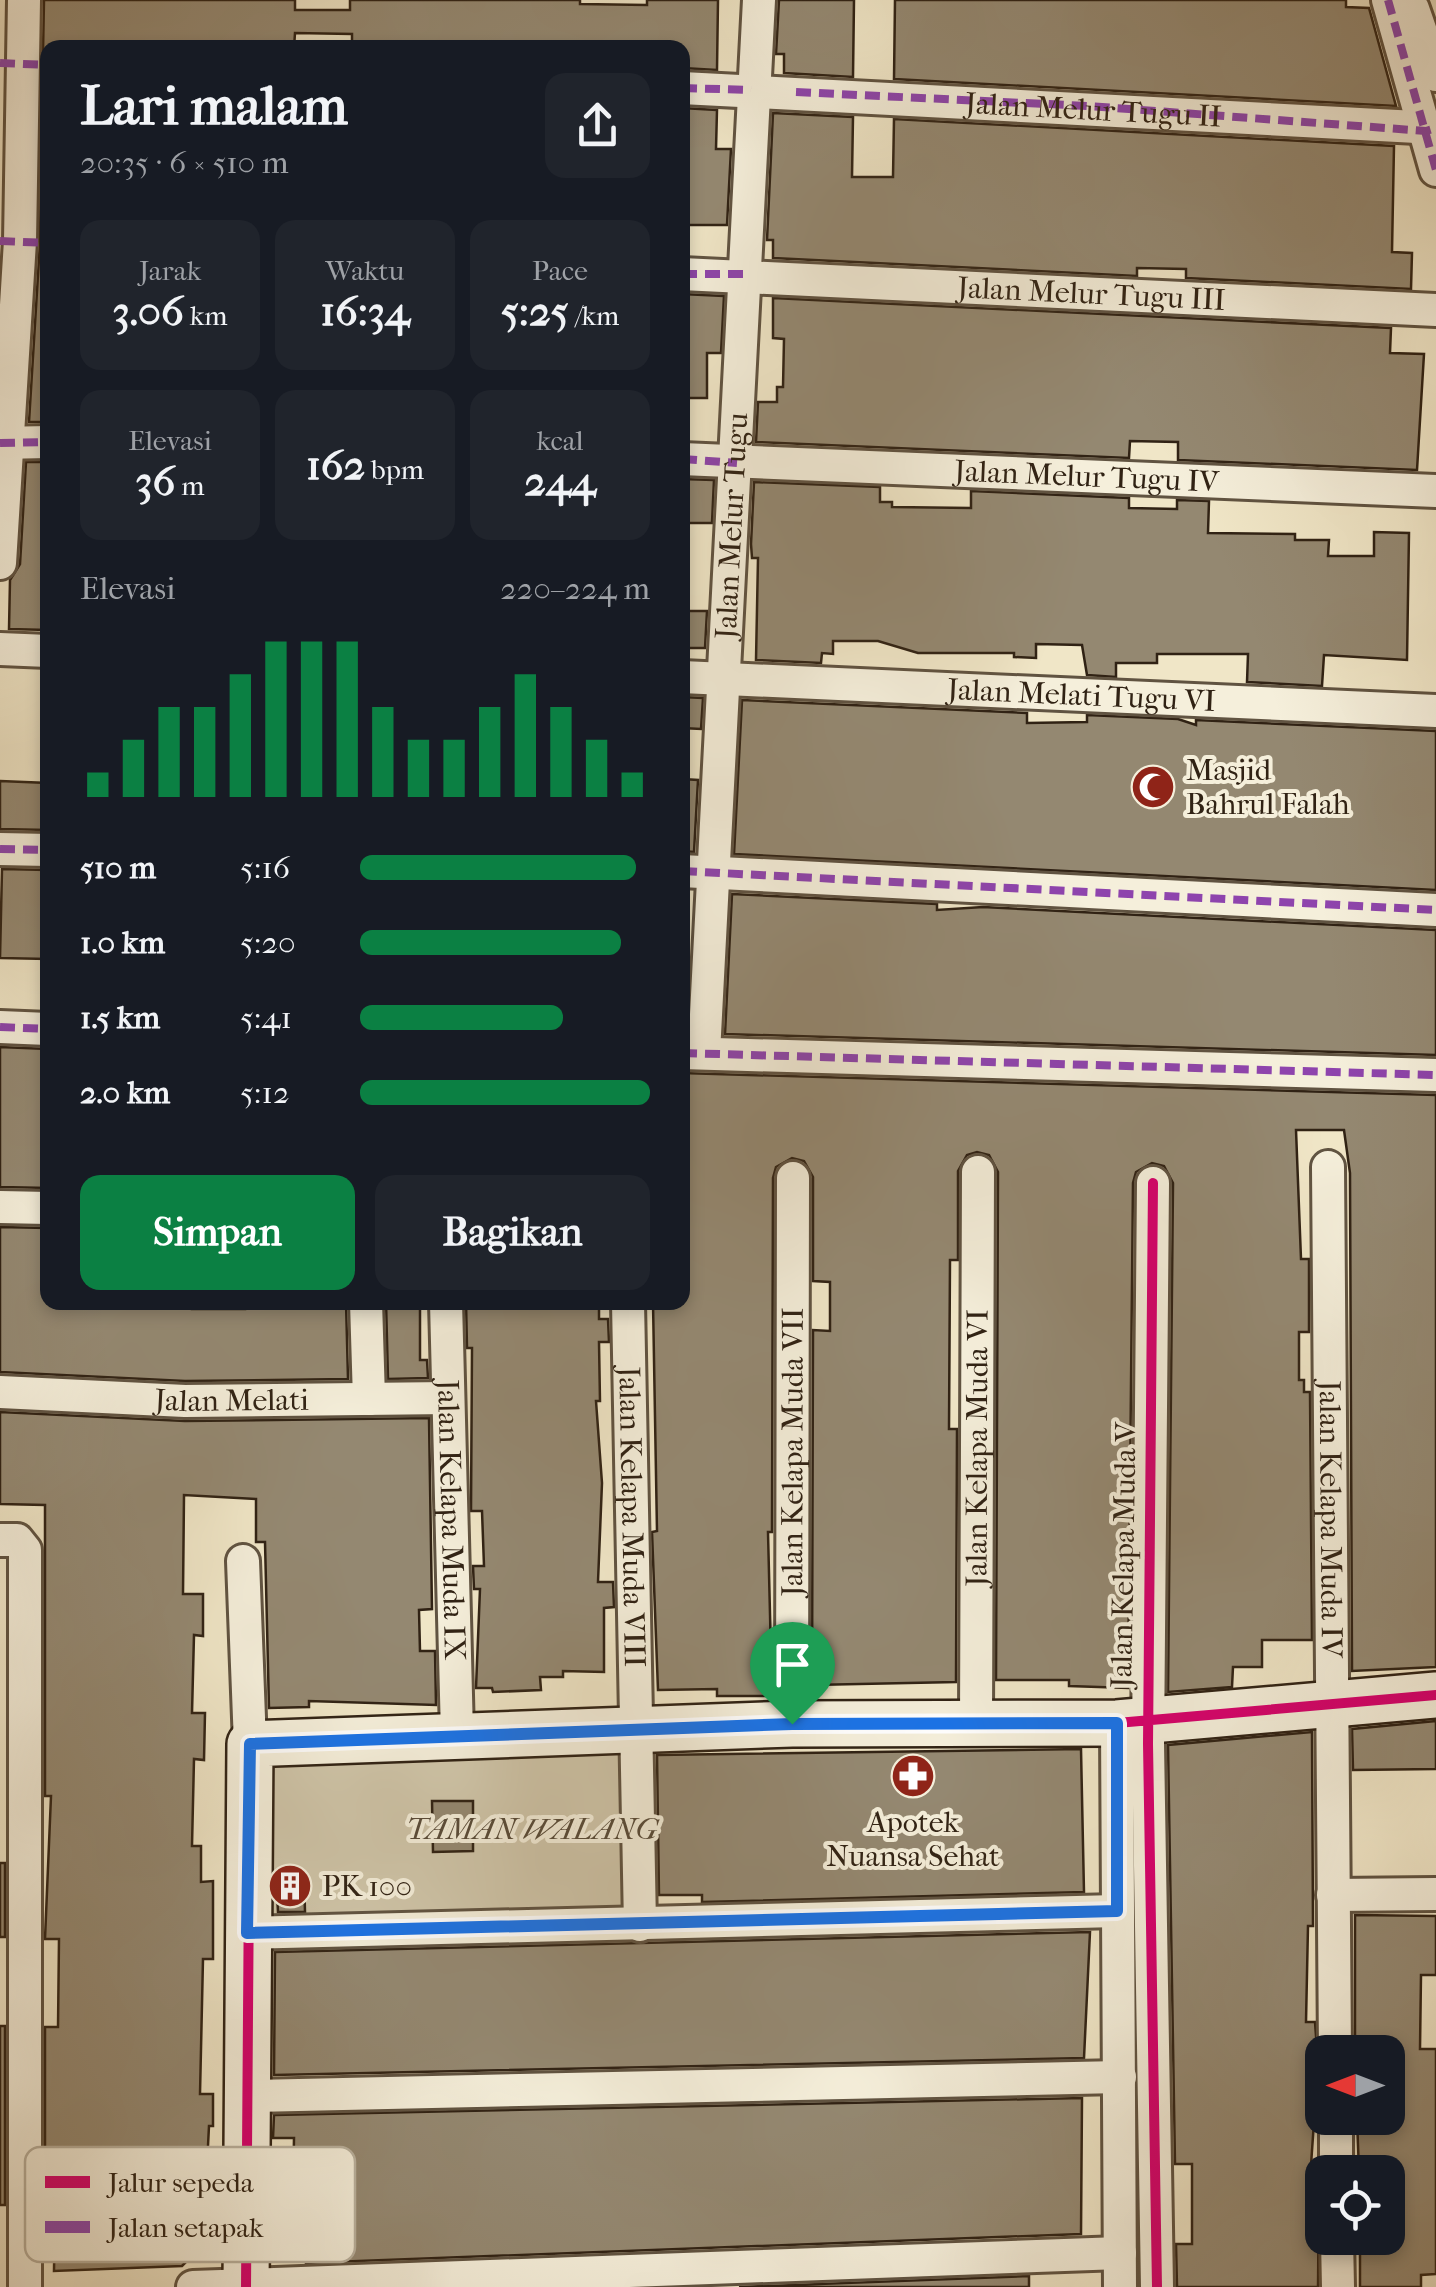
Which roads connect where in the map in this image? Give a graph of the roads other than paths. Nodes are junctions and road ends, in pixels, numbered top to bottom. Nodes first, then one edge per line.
1 (24, 0) edge
2 (759, 0) edge
3 (1388, 0) edge
4 (1410, 0) edge
5 (24, 64) edge
6 (1436, 76) edge
7 (690, 88) edge
8 (751, 90) junction
9 (1431, 130) edge
10 (1436, 170) edge
11 (22, 242) edge
12 (690, 274) edge
13 (747, 274) junction
14 (1436, 310) edge
15 (40, 442) edge
16 (4, 443) edge
17 (690, 459) edge
18 (737, 462) junction
19 (1436, 492) edge
20 (0, 563) edge
21 (0, 649) edge
22 (40, 651) edge
23 (690, 677) edge
24 (725, 678) junction
25 (1436, 711) edge
26 (0, 848) edge
27 (40, 850) edge
28 (698, 871) edge
29 (1436, 910) edge
30 (0, 1027) edge
31 (40, 1028) edge
32 (693, 1053) edge
33 (1436, 1075) edge
34 (1328, 1167) dead end
35 (978, 1172) dead end
36 (794, 1178) dead end
37 (1152, 1182) dead end
38 (0, 1207) edge
39 (40, 1208) edge
40 (366, 1310) edge
41 (446, 1310) edge
42 (628, 1310) edge
43 (0, 1392) edge
44 (448, 1398) junction
45 (369, 1399) junction
46 (0, 1540) edge
47 (243, 1561) dead end
48 (1436, 1696) edge
49 (1330, 1704) junction
50 (1133, 1721) junction
51 (792, 1724) junction
52 (976, 1724) junction
53 (638, 1730) junction
54 (457, 1734) junction
55 (250, 1744) junction
56 (1436, 1894) edge
57 (1333, 1895) junction
58 (1117, 1911) junction
59 (640, 1926) junction
60 (247, 1933) junction
61 (1335, 2035) edge
62 (1120, 2076) junction
63 (249, 2096) junction
64 (248, 2147) edge
65 (1120, 2253) junction
66 (1337, 2255) edge
67 (246, 2285) edge
68 (25, 2287) edge
69 (193, 2287) edge
70 (1120, 2287) edge
71 (1157, 2287) edge
72 (1338, 2287) edge

1 - 5 street
2 - 8 street, Jalan Melur Tugu
3 - 9 street
4 - 6 street
5 - 11 street
7 - 8 street, Jalan Melur Tugu II
8 - 9 street, Jalan Melur Tugu II
8 - 13 street, Jalan Melur Tugu
9 - 10 street
11 - 16 street
12 - 13 street, Jalan Melur Tugu III
13 - 14 street, Jalan Melur Tugu III
13 - 18 street, Jalan Melur Tugu
15 - 16 street
16 - 20 street
17 - 18 street, Jalan Melur Tugu IV
18 - 19 street, Jalan Melur Tugu IV
18 - 24 street, Jalan Melur Tugu
21 - 22 street
23 - 24 street, Jalan Melati Tugu VI
24 - 25 street, Jalan Melati Tugu VI
24 - 28 street, Jalan Melur Tugu
26 - 27 street
28 - 29 street
28 - 32 street, Jalan Melur Tugu
30 - 31 street
32 - 33 street
34 - 49 street, Jalan Kelapa Muda IV
35 - 52 street, Jalan Kelapa Muda VI
36 - 51 street, Jalan Kelapa Muda VII
37 - 50 street, Jalan Kelapa Muda V
38 - 39 street
40 - 45 street
41 - 44 street, Jalan Kelapa Muda IX
42 - 53 street, Jalan Kelapa Muda VIII
43 - 45 street, Jalan Melati
44 - 45 street, Jalan Melati
44 - 54 street, Jalan Kelapa Muda IX
46 - 68 street
47 - 55 street
48 - 49 street
49 - 50 street
49 - 57 street, Jalan Kelapa Muda IV
50 - 52 street
50 - 58 street
50 - 71 street, Jalan Kelapa Muda V
51 - 52 street
51 - 53 street
53 - 54 street
53 - 59 street, Jalan Kelapa Muda VIII
54 - 55 street
55 - 60 street
56 - 57 street
57 - 61 street, Jalan Kelapa Muda IV
58 - 59 street
58 - 62 street
59 - 60 street
60 - 63 street
62 - 63 street
62 - 65 street
63 - 64 street
65 - 67 street
65 - 70 street
66 - 72 street
67 - 69 street

